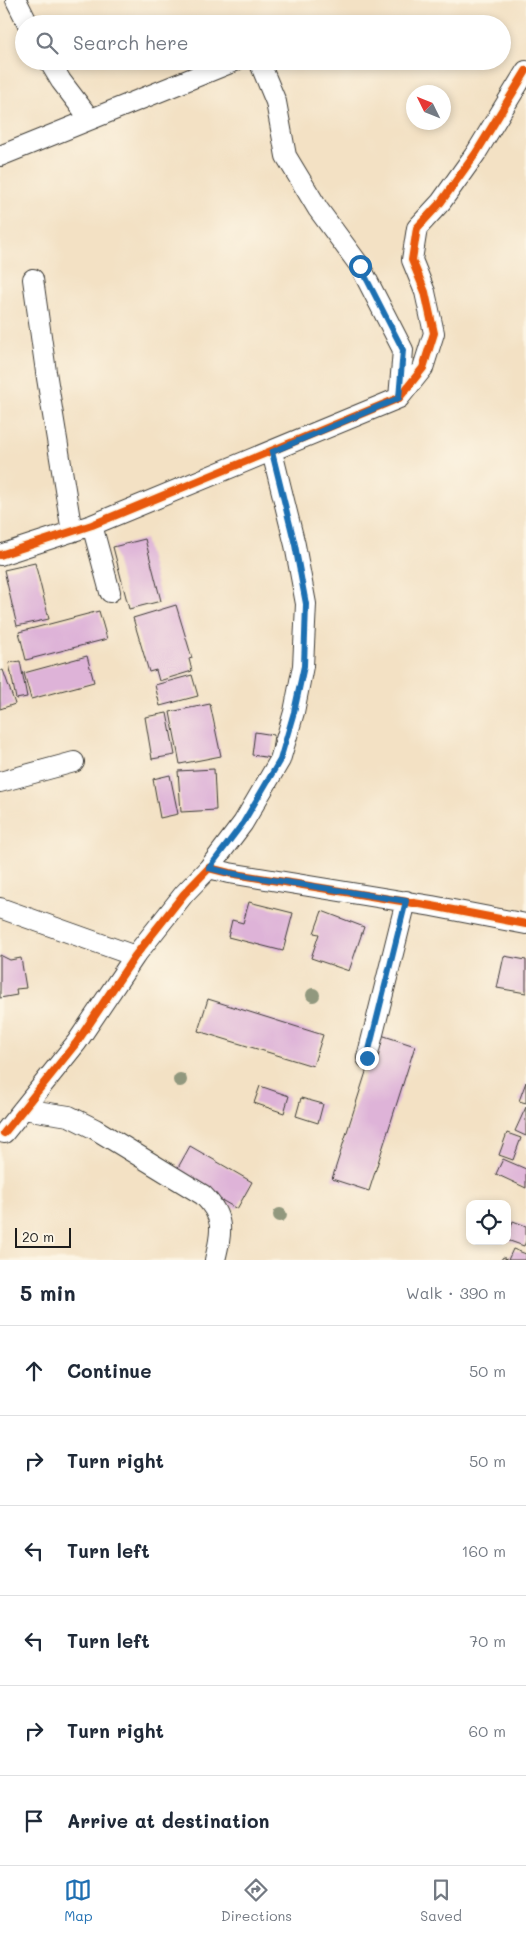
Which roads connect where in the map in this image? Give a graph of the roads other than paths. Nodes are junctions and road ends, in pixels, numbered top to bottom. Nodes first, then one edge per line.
1 (16, 0) edge
2 (24, 15) edge
3 (54, 70) edge
4 (212, 70) edge
5 (263, 70) edge
6 (526, 71) edge
7 (90, 119) junction
8 (0, 156) edge
9 (33, 279) dead end
10 (399, 398) junction
11 (272, 452) junction
12 (92, 524) junction
13 (72, 532) junction
14 (0, 555) edge
15 (110, 592) dead end
16 (74, 762) dead end
17 (0, 782) edge
18 (209, 868) junction
19 (406, 901) junction
20 (0, 908) edge
21 (526, 924) edge
22 (135, 956) junction
23 (367, 1058) dead end
24 (23, 1109) junction
25 (2, 1138) edge
26 (215, 1260) edge

1 - 2 street
3 - 7 street
4 - 7 street
5 - 10 street
6 - 10 street
7 - 8 street
9 - 13 street
10 - 11 street
11 - 12 street
11 - 18 street
12 - 13 street
12 - 15 street
13 - 14 street
16 - 17 street
18 - 19 street
18 - 22 street
19 - 21 street
19 - 23 street
20 - 22 street
22 - 24 street
24 - 25 street
24 - 26 street

